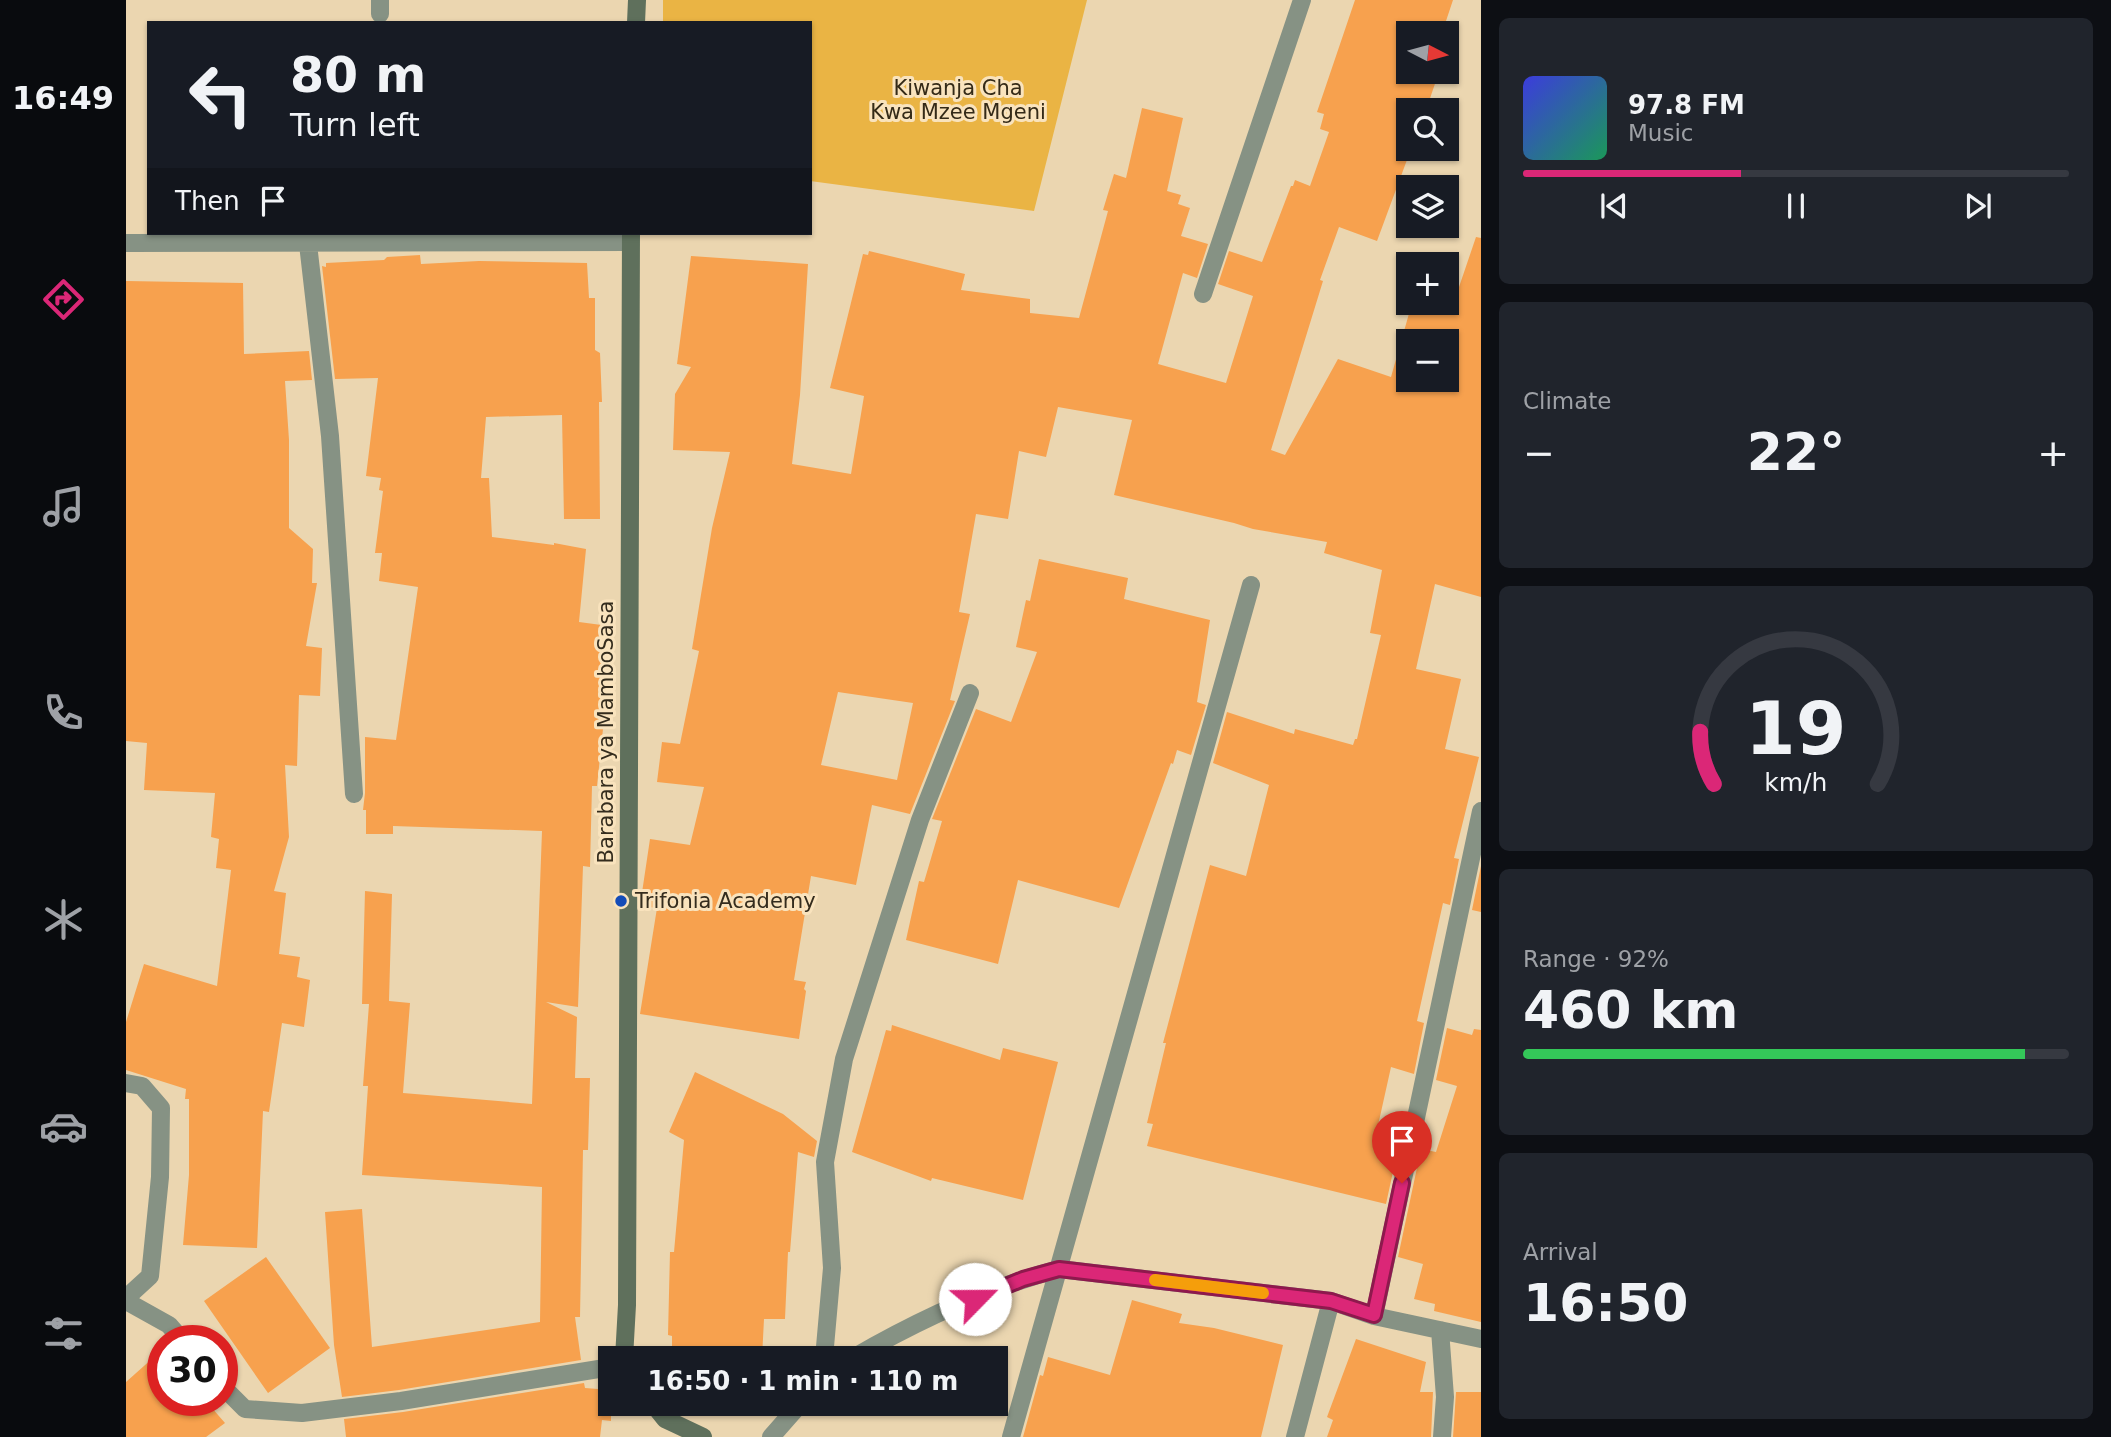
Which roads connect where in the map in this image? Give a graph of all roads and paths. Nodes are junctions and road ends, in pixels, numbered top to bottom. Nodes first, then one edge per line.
1 (637, 0) edge
2 (1302, 0) edge
3 (636, 21) edge
4 (631, 238) edge
5 (126, 243) edge
6 (307, 244) junction
7 (1203, 294) dead end
8 (1251, 585) dead end
9 (970, 693) dead end
10 (354, 794) dead end
11 (1481, 811) edge
12 (126, 1083) edge
13 (1059, 1269) junction
14 (126, 1300) edge
15 (1331, 1301) junction
16 (1374, 1315) junction
17 (169, 1325) edge
18 (1440, 1330) junction
19 (1481, 1339) edge
20 (625, 1346) edge
21 (825, 1346) edge
22 (873, 1346) edge
23 (598, 1369) edge
24 (238, 1402) edge
25 (663, 1416) edge
26 (789, 1416) edge
27 (703, 1437) edge
28 (771, 1437) edge
29 (1011, 1437) edge
30 (1295, 1437) edge
31 (1442, 1437) edge

1 - 3 street
2 - 7 street
4 - 6 street
4 - 20 street, Barabara ya MamboSasa
5 - 6 street
6 - 10 street
8 - 13 street
9 - 21 street
11 - 16 street
12 - 14 street
13 - 15 street
13 - 22 street
13 - 29 street
14 - 17 street
15 - 16 street
15 - 30 street
16 - 18 street
18 - 19 street
18 - 31 street
23 - 24 street
25 - 27 street
26 - 28 street

